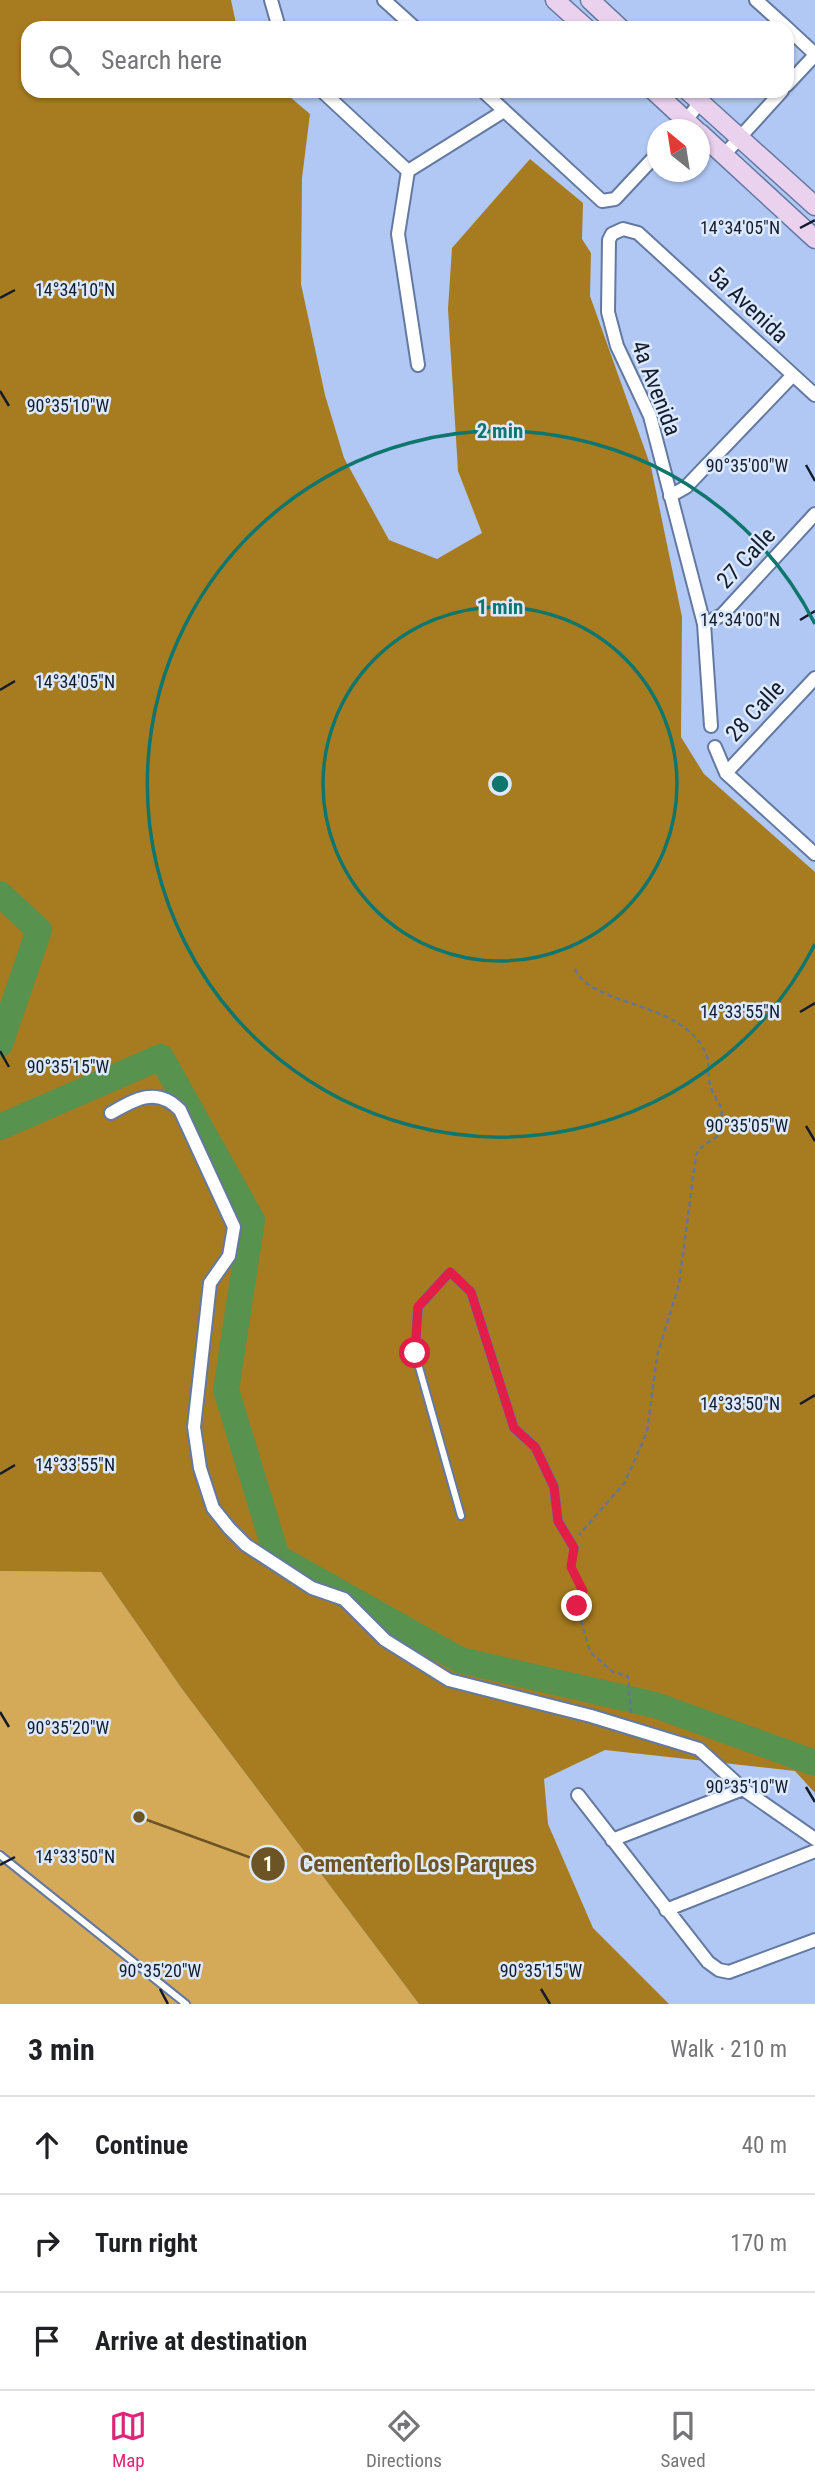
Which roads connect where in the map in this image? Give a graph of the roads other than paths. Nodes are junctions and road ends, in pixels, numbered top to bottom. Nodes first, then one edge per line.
1 (271, 0) edge
2 (384, 0) edge
3 (555, 0) edge
4 (590, 0) edge
5 (756, 0) edge
6 (277, 21) edge
7 (407, 21) edge
8 (578, 21) edge
9 (612, 21) edge
10 (779, 21) edge
11 (794, 35) edge
12 (815, 55) edge
13 (794, 78) edge
14 (330, 98) edge
15 (491, 98) edge
16 (661, 98) edge
17 (694, 98) edge
18 (696, 98) edge
19 (776, 98) edge
20 (505, 111) junction
21 (681, 119) edge
22 (691, 119) edge
23 (740, 137) junction
24 (710, 144) edge
25 (724, 155) junction
26 (647, 164) edge
27 (408, 171) junction
28 (815, 206) edge
29 (617, 231) joint
30 (815, 239) edge
31 (418, 365) dead end
32 (793, 375) junction
33 (815, 396) edge
34 (670, 496) junction
35 (815, 514) edge
36 (704, 624) junction
37 (815, 678) edge
38 (711, 726) dead end
39 (715, 747) dead end
40 (726, 773) junction
41 (815, 834) edge
42 (810, 849) edge
43 (111, 1113) dead end
44 (461, 1516) dead end
45 (574, 1548) road end
46 (743, 1789) junction
47 (578, 1795) dead end
48 (815, 1839) edge
49 (612, 1840) junction
50 (815, 1852) edge
51 (0, 1855) edge
52 (666, 1910) junction
53 (815, 1940) edge
54 (186, 2004) edge

1 - 6 street
2 - 7 street
3 - 8 main road
4 - 9 main road
5 - 10 street
11 - 12 street
12 - 13 street
14 - 27 street
15 - 20 street
16 - 21 main road
17 - 22 street
18 - 23 main road
19 - 23 street
20 - 26 street
20 - 27 street
23 - 25 street
23 - 28 main road
24 - 25 main road
25 - 30 main road
27 - 31 street
29 - 32 street, 5a Avenida
29 - 34 street, 4a Avenida
32 - 33 street, 5a Avenida
32 - 34 street
34 - 36 street, 4a Avenida
35 - 36 street, 27 Calle
36 - 38 street, 4a Avenida
37 - 40 street, 28 Calle
39 - 40 street
40 - 42 street
41 - 42 street
43 - 46 street
44 - 45 lane
46 - 48 street
46 - 49 street
47 - 49 street
49 - 52 street
50 - 52 street
51 - 54 lane
52 - 53 street

